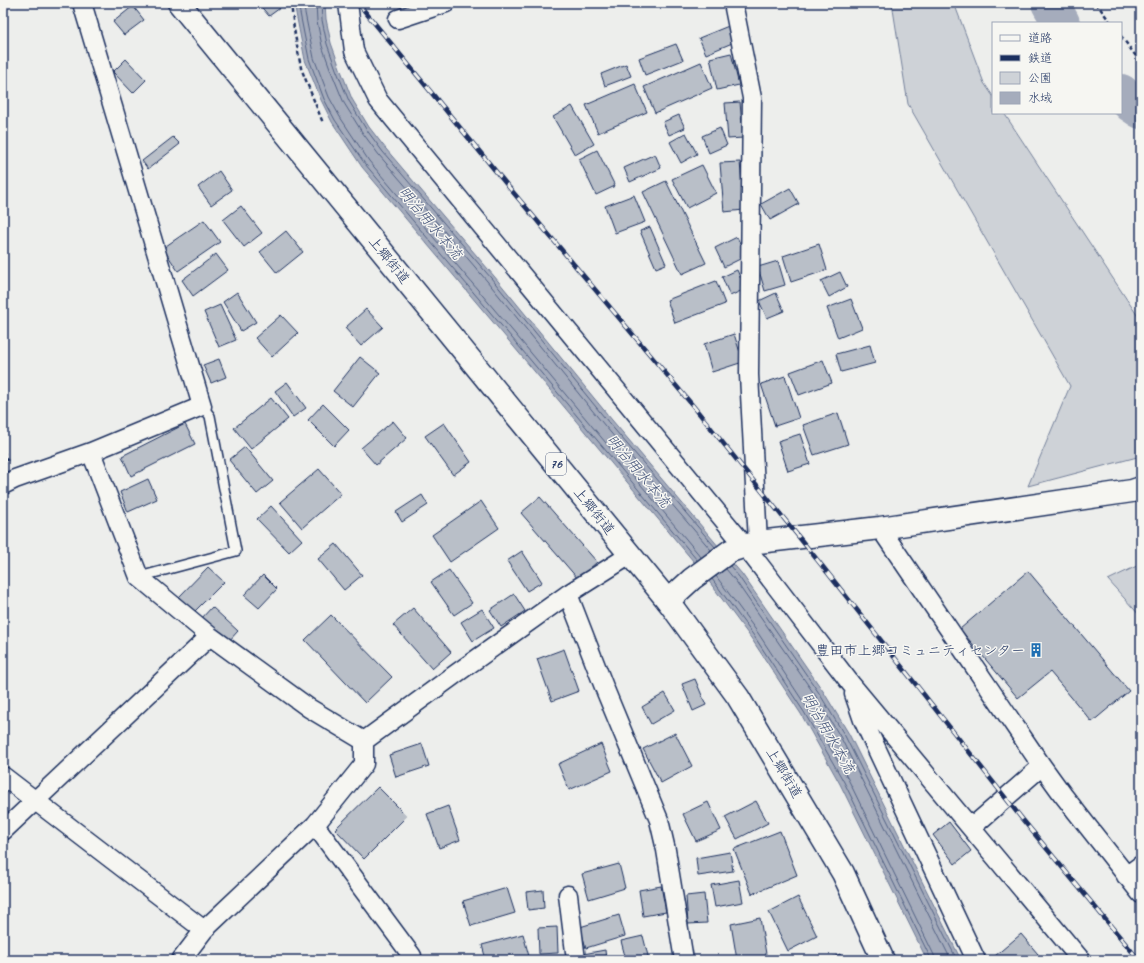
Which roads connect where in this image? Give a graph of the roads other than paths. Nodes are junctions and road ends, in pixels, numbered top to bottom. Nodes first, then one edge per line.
1 (82, 3) edge
2 (179, 3) edge
3 (348, 3) edge
4 (446, 3) edge
5 (733, 3) edge
6 (398, 19) dead end
7 (202, 406) junction
8 (91, 452) junction
9 (3, 485) edge
10 (1141, 488) edge
11 (880, 528) junction
12 (744, 547) junction
13 (630, 554) junction
14 (139, 577) junction
15 (568, 594) junction
16 (668, 601) junction
17 (210, 636) junction
18 (851, 684) junction
19 (364, 742) junction
20 (1042, 766) junction
21 (3, 776) edge
22 (35, 801) junction
23 (315, 825) junction
24 (971, 828) junction
25 (3, 830) edge
26 (1141, 865) edge
27 (1126, 876) junction
28 (1141, 894) edge
29 (568, 895) dead end
30 (204, 930) junction
31 (181, 960) edge
32 (412, 960) edge
33 (576, 960) edge
34 (684, 960) edge
35 (883, 960) edge
36 (976, 960) edge
37 (1081, 960) edge

1 - 7 street
2 - 13 main road, 上郷街道 / 76
3 - 12 street
4 - 6 street
5 - 12 street
7 - 8 street
7 - 14 lane
8 - 9 street
8 - 14 street
10 - 11 main road
11 - 12 main road
11 - 20 street
12 - 16 main road
12 - 18 street
13 - 15 street
13 - 16 main road, 上郷街道 / 76
14 - 17 street
15 - 19 street
15 - 34 street
16 - 35 main road, 上郷街道 / 76
17 - 19 street
17 - 22 street
18 - 24 street
18 - 36 street
19 - 23 street
20 - 24 street
20 - 27 street
21 - 22 street
22 - 25 street
22 - 30 street
23 - 30 street
23 - 32 street
24 - 37 street
26 - 27 street
27 - 28 street
29 - 33 street
30 - 31 street

